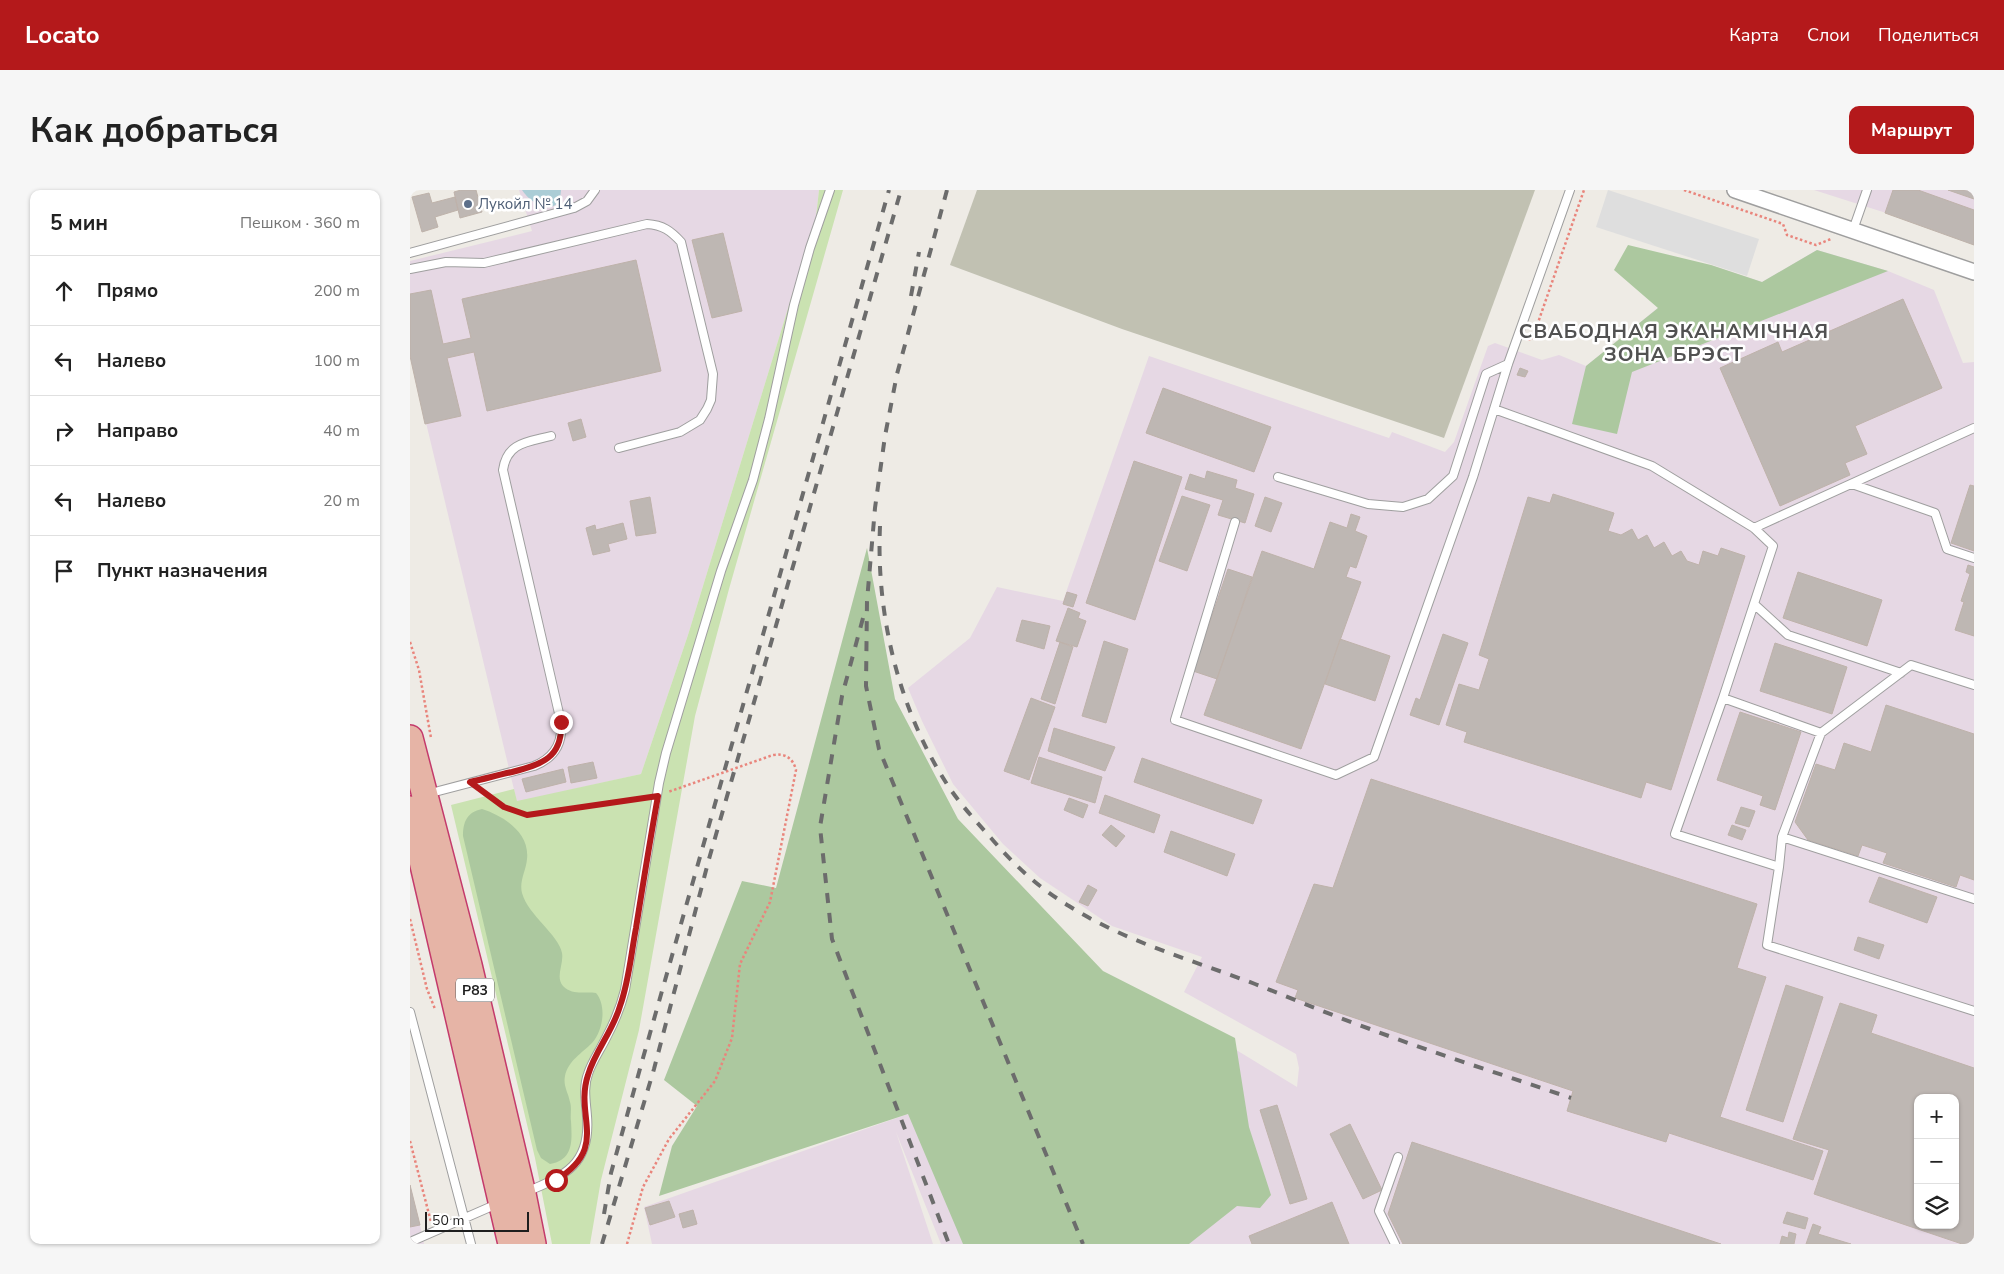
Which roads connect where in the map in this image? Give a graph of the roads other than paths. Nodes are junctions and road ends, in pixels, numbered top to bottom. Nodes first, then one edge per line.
1 (595, 190) edge
2 (830, 190) edge
3 (1570, 190) edge
4 (1735, 190) edge
5 (1867, 190) edge
6 (1853, 230) junction
7 (410, 253) edge
8 (410, 269) edge
9 (1974, 272) edge
10 (1508, 364) junction
11 (1494, 409) junction
12 (1974, 428) edge
13 (551, 436) dead end
14 (619, 448) dead end
15 (1278, 477) dead end
16 (1852, 484) junction
17 (1235, 522) dead end
18 (1754, 528) junction
19 (1974, 558) edge
20 (1754, 604) junction
21 (1901, 673) junction
22 (1974, 685) edge
23 (1723, 698) junction
24 (1821, 733) junction
25 (410, 738) edge
26 (418, 802) edge
27 (421, 835) edge
28 (1782, 837) junction
29 (1779, 867) junction
30 (1974, 898) edge
31 (410, 1012) edge
32 (1974, 1012) edge
33 (420, 1046) junction
34 (410, 1048) edge
35 (1398, 1157) dead end
36 (512, 1198) junction
37 (464, 1218) junction
38 (410, 1242) edge
39 (471, 1244) edge
40 (511, 1244) edge
41 (533, 1244) edge
42 (1395, 1244) edge

1 - 7 lane
2 - 36 lane
3 - 10 lane
4 - 6 street
5 - 6 lane
6 - 9 street
8 - 14 lane
10 - 11 lane
10 - 15 lane
11 - 17 lane
11 - 18 lane
12 - 16 lane
13 - 26 lane
16 - 18 lane
16 - 19 lane
18 - 20 lane
20 - 21 lane
20 - 23 lane
21 - 22 lane
21 - 24 lane
23 - 24 lane
23 - 29 lane
24 - 28 lane
25 - 26 highway, Р83
26 - 27 highway, Р83
27 - 36 highway, Р83
28 - 29 lane
28 - 30 lane
29 - 32 lane
31 - 33 lane
33 - 34 lane
33 - 37 lane
35 - 42 lane
36 - 37 lane
36 - 40 highway, Р83
36 - 41 highway, Р83
37 - 38 lane
37 - 39 lane

